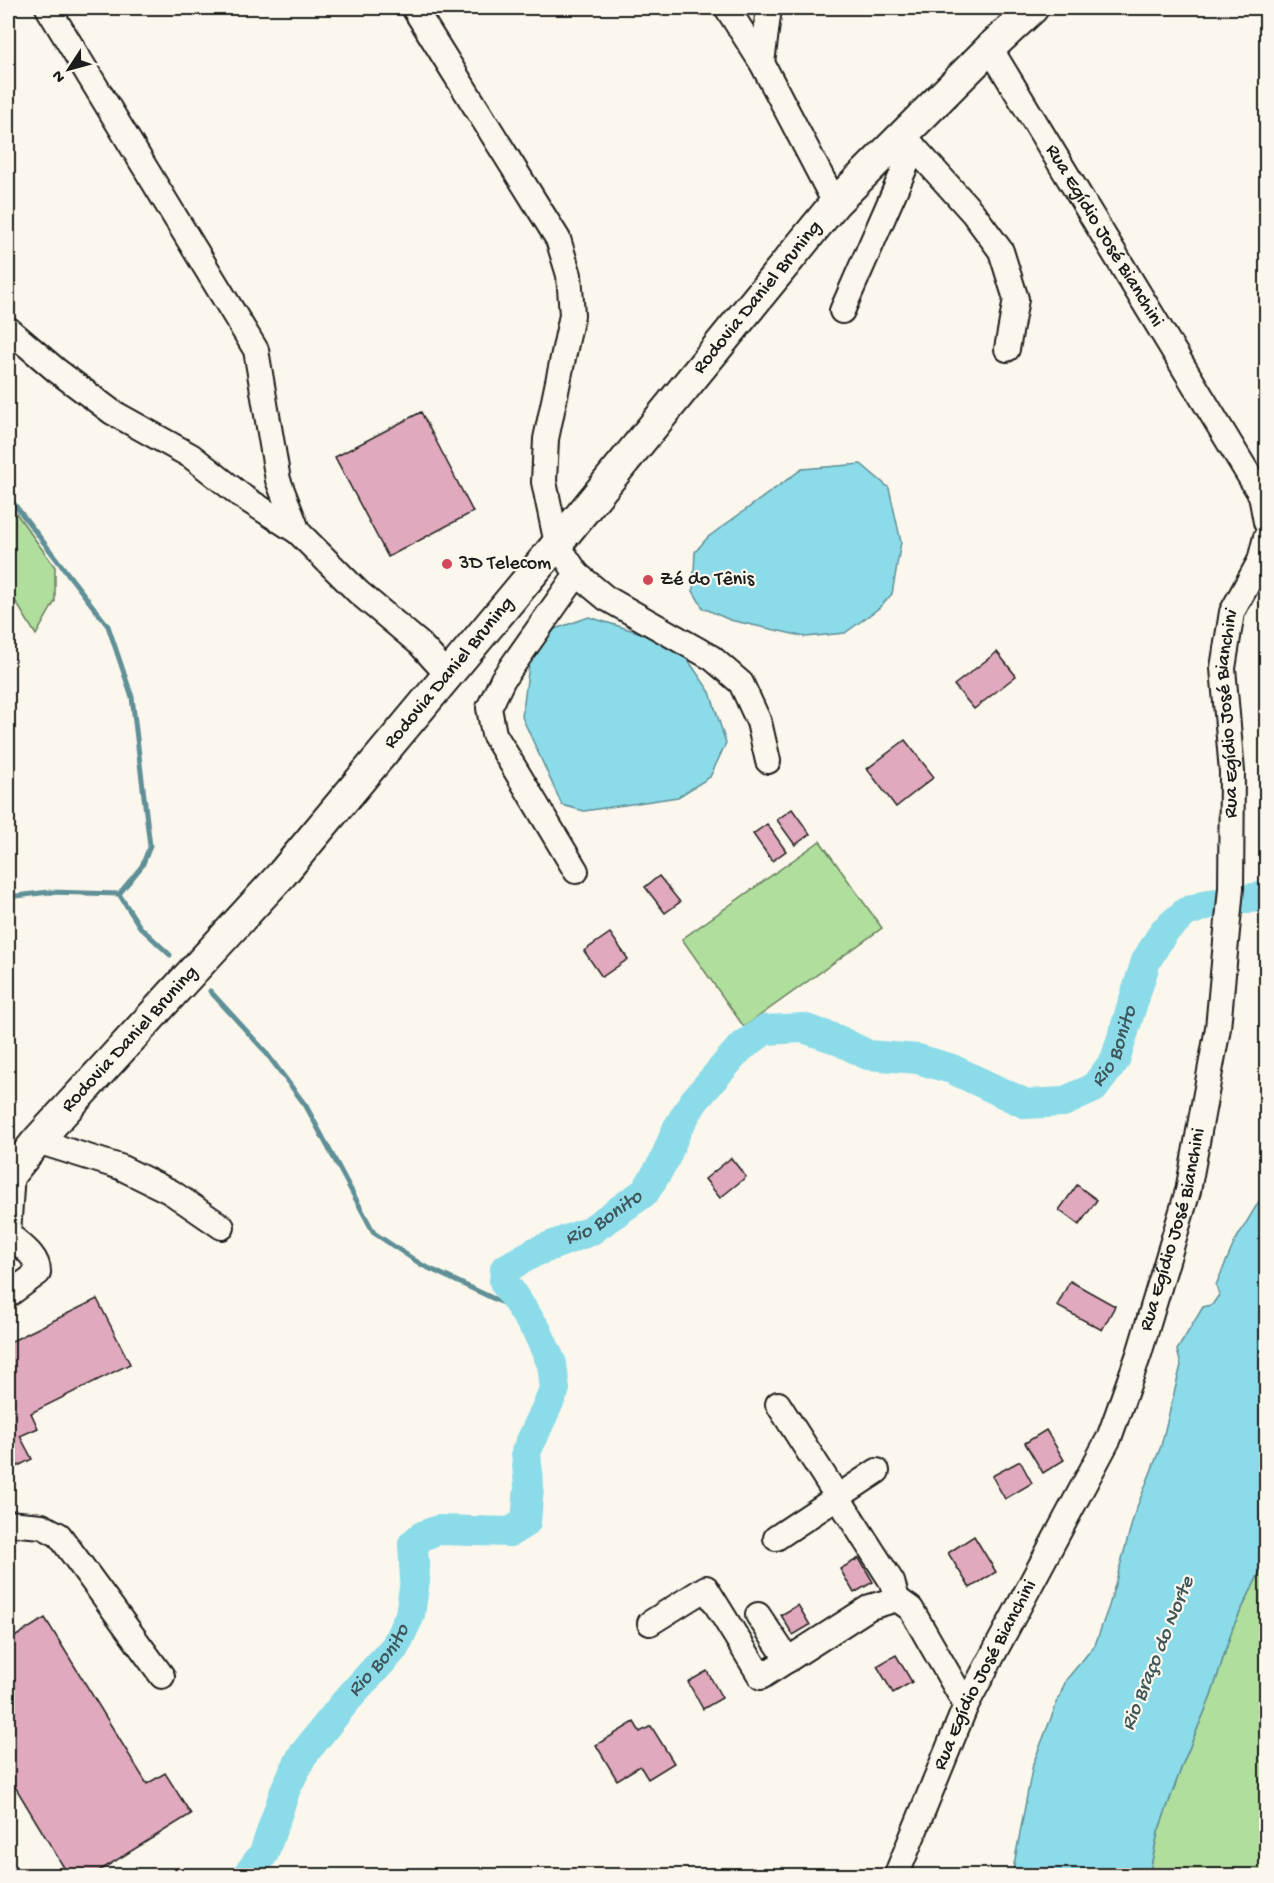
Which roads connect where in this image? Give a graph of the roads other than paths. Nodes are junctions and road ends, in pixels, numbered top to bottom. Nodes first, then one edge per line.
1 (48, 8) edge
2 (414, 8) edge
3 (728, 8) edge
4 (769, 8) edge
5 (1033, 8) edge
6 (990, 48) junction
7 (762, 63) junction
8 (909, 141) junction
9 (835, 203) junction
10 (842, 311) dead end
11 (8, 329) edge
12 (1006, 349) dead end
13 (1266, 522) edge
14 (298, 532) junction
15 (1266, 543) edge
16 (556, 544) junction
17 (577, 574) junction
18 (448, 675) junction
19 (768, 761) dead end
20 (576, 871) dead end
21 (17, 1159) edge
22 (222, 1227) dead end
23 (8, 1234) edge
24 (8, 1295) edge
25 (778, 1404) dead end
26 (877, 1471) dead end
27 (838, 1497) junction
28 (8, 1523) edge
29 (776, 1538) dead end
30 (897, 1599) junction
31 (758, 1615) dead end
32 (650, 1623) dead end
33 (788, 1660) junction
34 (162, 1676) dead end
35 (966, 1705) junction
36 (896, 1875) edge

1 - 14 street
2 - 16 street
3 - 7 street
4 - 7 street
5 - 6 main road, Rodovia Daniel Bruning
6 - 8 main road, Rodovia Daniel Bruning
6 - 13 street, Rua Egídio José Bianchini
7 - 9 street
8 - 9 main road, Rodovia Daniel Bruning
8 - 10 street
8 - 12 street
9 - 16 main road, Rodovia Daniel Bruning
11 - 14 street
14 - 18 street
15 - 35 street, Rua Egídio José Bianchini
16 - 17 street
16 - 18 main road, Rodovia Daniel Bruning
17 - 19 street
17 - 20 street
18 - 21 main road, Rodovia Daniel Bruning
21 - 22 street
21 - 23 street
23 - 24 street
25 - 27 street
26 - 27 street
27 - 29 street
27 - 30 street
28 - 34 street
30 - 33 street
30 - 35 street
31 - 33 street
32 - 33 street
35 - 36 street, Rua Egídio José Bianchini

